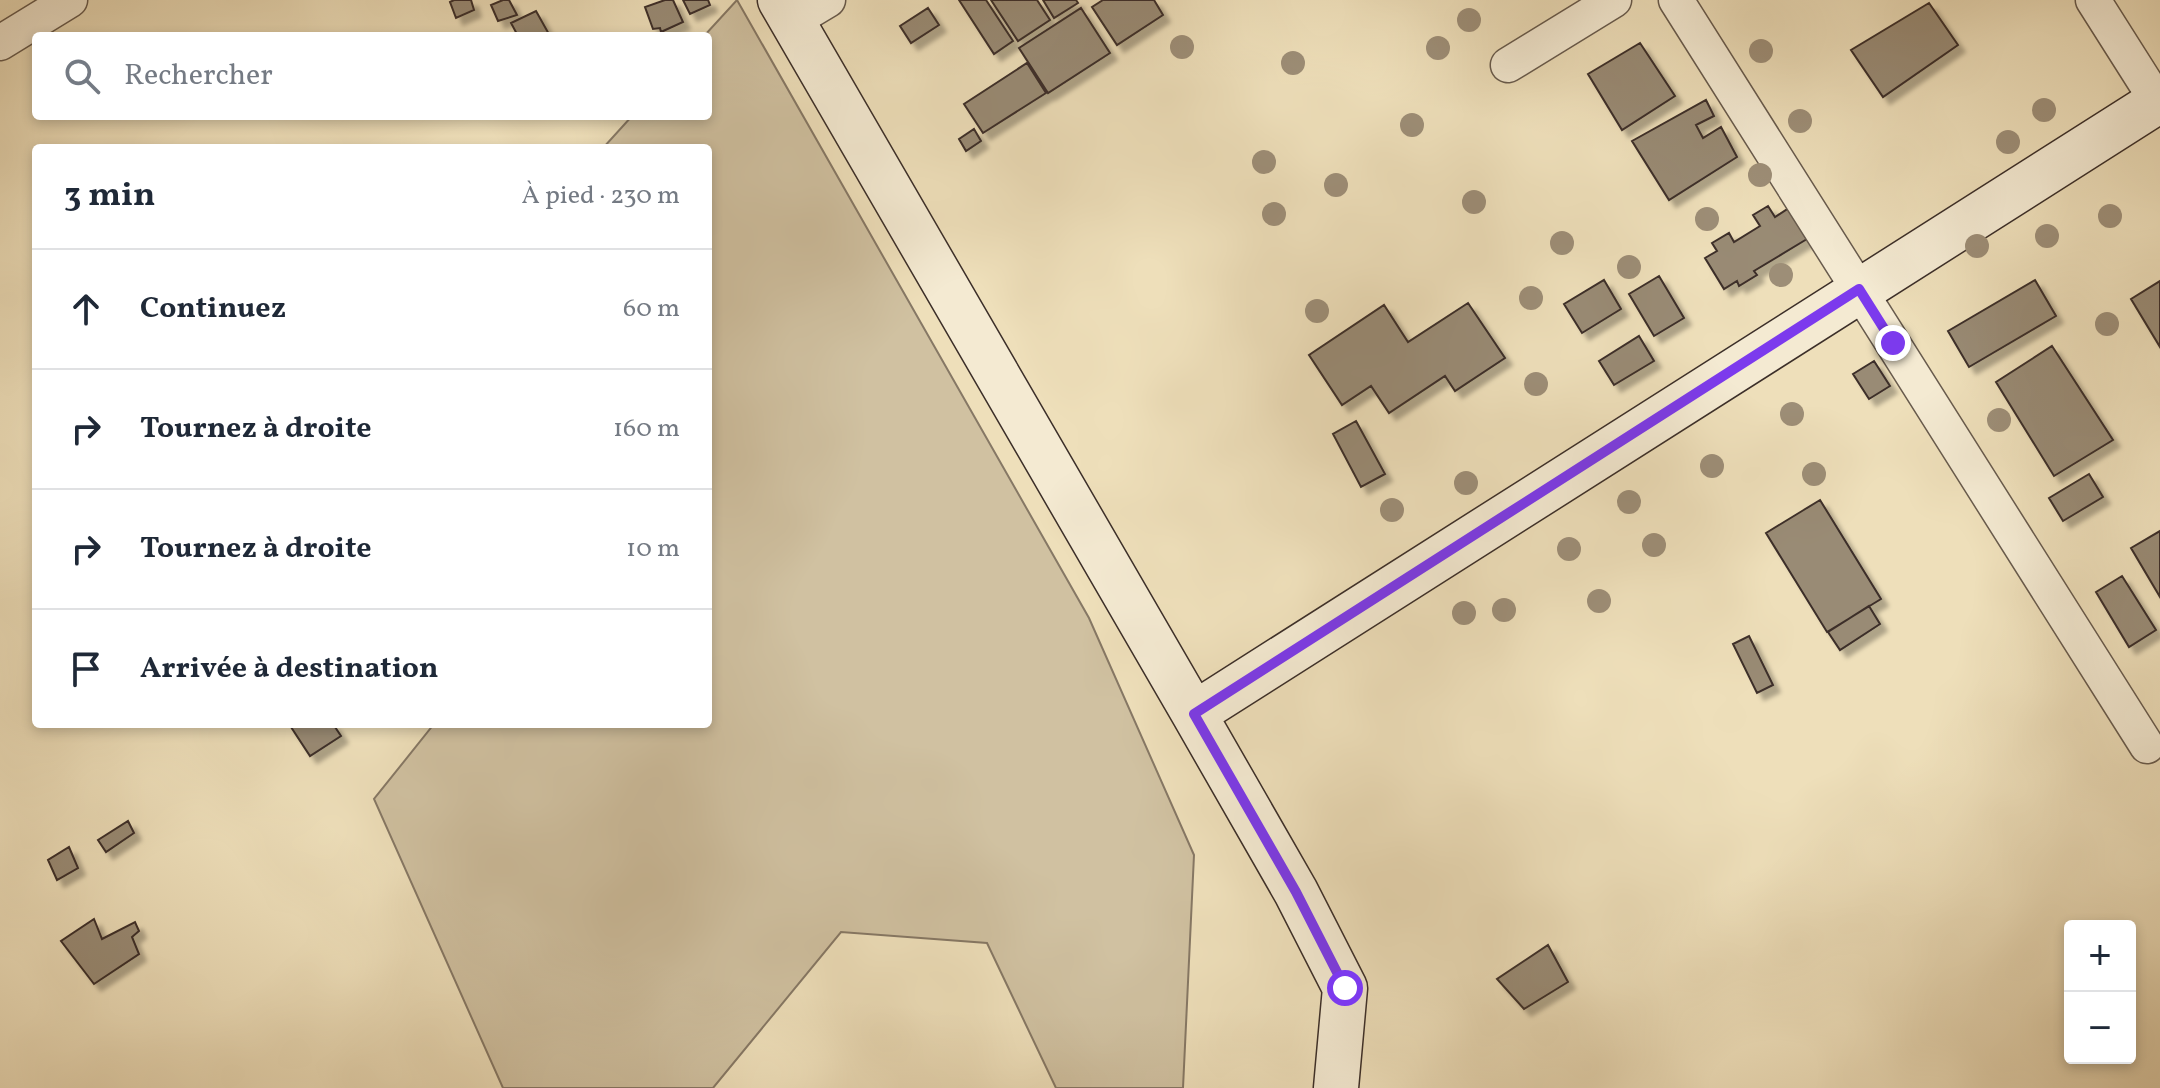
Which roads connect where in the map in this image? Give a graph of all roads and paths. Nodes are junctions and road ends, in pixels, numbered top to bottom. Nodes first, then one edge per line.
1 (70, 0) edge
2 (1614, 0) edge
3 (1676, 0) edge
4 (2093, 0) edge
5 (801, 7) edge
6 (0, 43) edge
7 (1508, 65) dead end
8 (2159, 101) edge
9 (1859, 289) junction
10 (1194, 714) junction
11 (2147, 746) dead end
12 (1336, 1088) edge

1 - 6 street
2 - 7 street
3 - 9 street
4 - 8 street
5 - 10 main road
8 - 9 main road
9 - 10 main road
9 - 11 street
10 - 12 main road

